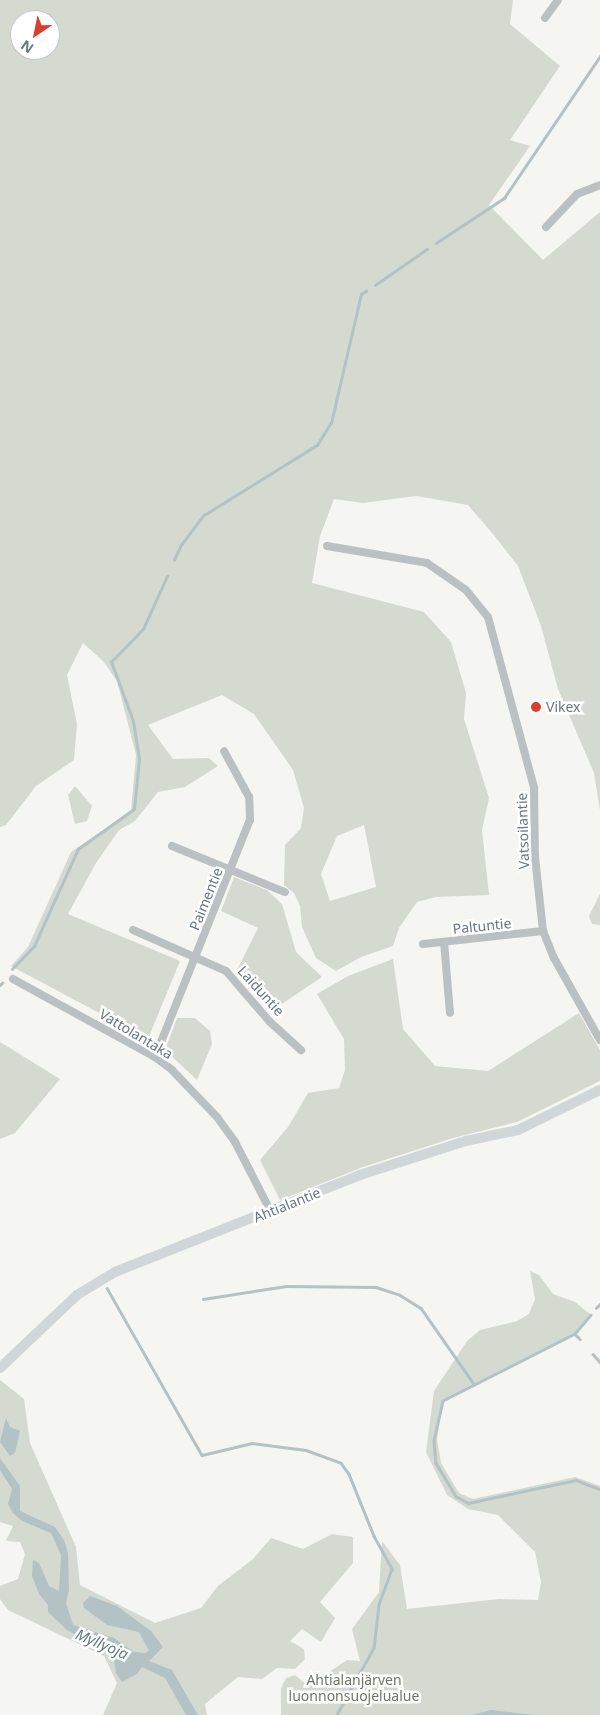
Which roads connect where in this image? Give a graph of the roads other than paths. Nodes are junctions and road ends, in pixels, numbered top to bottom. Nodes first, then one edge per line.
1 (558, 0) edge
2 (545, 18) dead end
3 (600, 185) edge
4 (546, 228) dead end
5 (327, 546) dead end
6 (224, 752) dead end
7 (172, 846) dead end
8 (231, 870) junction
9 (285, 892) dead end
10 (132, 930) dead end
11 (543, 931) junction
12 (444, 942) junction
13 (423, 944) dead end
14 (196, 956) junction
15 (13, 979) dead end
16 (450, 1014) dead end
17 (600, 1040) edge
18 (301, 1050) dead end
19 (155, 1057) junction
20 (600, 1090) edge
21 (271, 1212) junction
22 (0, 1368) edge

1 - 2 street
3 - 4 street
5 - 11 street, Vatsoilantie
6 - 8 street, Paimentie
7 - 8 street
8 - 9 street
8 - 14 street, Paimentie
10 - 14 street, Laiduntie
11 - 12 street, Paltuntie
11 - 17 street, Vatsoilantie
12 - 13 street, Paltuntie
12 - 16 street
14 - 18 street, Laiduntie
14 - 19 street, Paimentie
15 - 19 street, Vattolantaka
19 - 21 street, Vattolantaka
20 - 21 street, Ahtialantie
21 - 22 street, Ahtialantie

